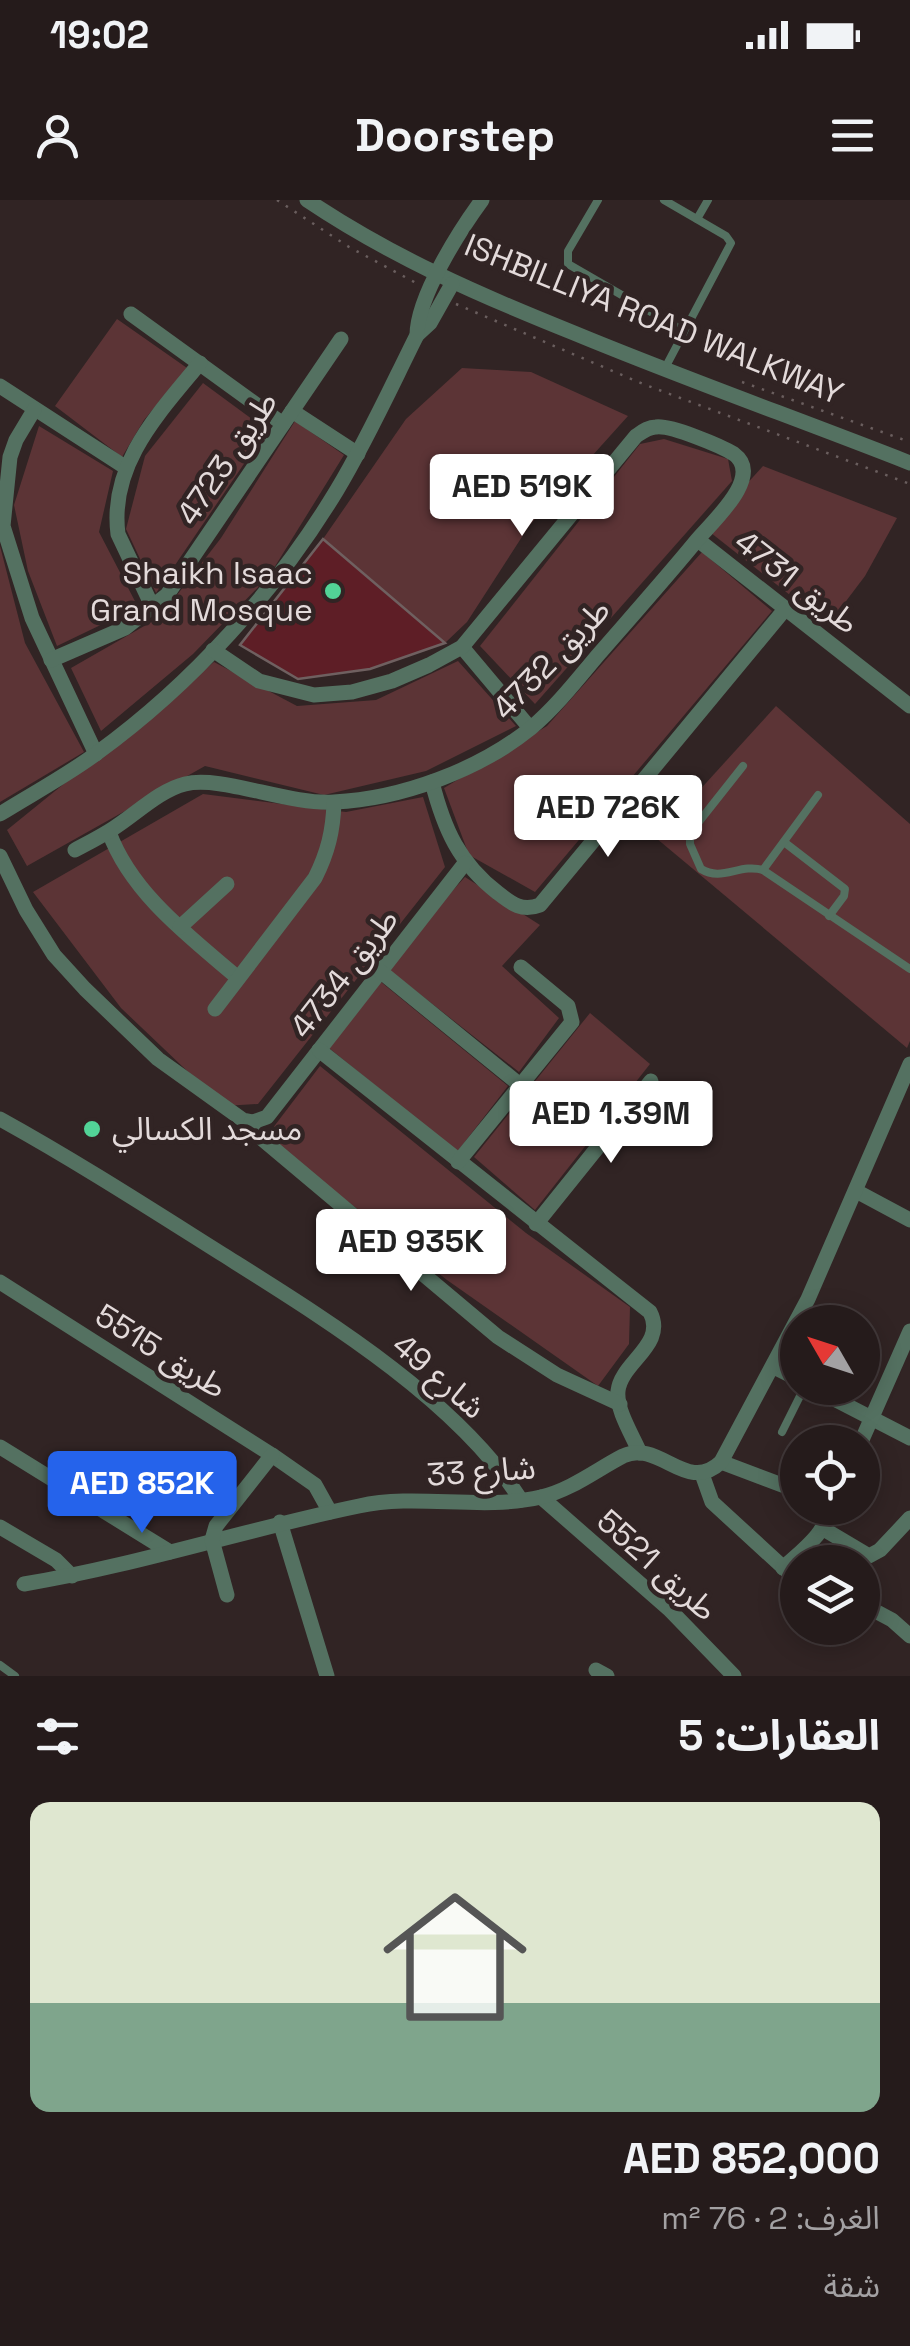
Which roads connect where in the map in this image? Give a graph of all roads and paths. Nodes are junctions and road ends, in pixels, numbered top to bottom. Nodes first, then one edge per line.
1 (306, 200) edge
2 (482, 200) edge
3 (598, 200) edge
4 (664, 200) edge
5 (708, 200) edge
6 (697, 219) junction
7 (444, 280) junction
8 (131, 314) dead end
9 (684, 331) junction
10 (341, 340) dead end
11 (200, 363) junction
12 (664, 370) junction
13 (744, 383) dead end
14 (0, 386) edge
15 (34, 410) junction
16 (288, 417) junction
17 (910, 442) edge
18 (358, 454) junction
19 (910, 463) edge
20 (125, 468) junction
21 (2, 526) edge
22 (698, 540) junction
23 (153, 608) junction
24 (786, 608) junction
25 (462, 647) junction
26 (213, 650) junction
27 (51, 660) junction
28 (910, 706) edge
29 (530, 728) junction
30 (96, 754) junction
31 (743, 766) dead end
32 (432, 782) junction
33 (818, 795) dead end
34 (334, 802) junction
35 (0, 814) edge
36 (109, 832) junction
37 (784, 842) junction
38 (74, 850) dead end
39 (0, 856) edge
40 (465, 863) junction
41 (763, 870) junction
42 (226, 884) dead end
43 (829, 916) junction
44 (180, 927) junction
45 (520, 966) dead end
46 (910, 969) edge
47 (380, 971) junction
48 (238, 978) junction
49 (215, 1008) dead end
50 (318, 1050) junction
51 (910, 1064) edge
52 (651, 1080) dead end
53 (520, 1084) junction
54 (0, 1118) edge
55 (258, 1120) junction
56 (458, 1162) junction
57 (856, 1191) junction
58 (910, 1220) edge
59 (536, 1224) junction
60 (0, 1282) edge
61 (910, 1331) edge
62 (774, 1367) junction
63 (780, 1370) edge
64 (620, 1404) junction
65 (846, 1405) edge
66 (871, 1418) junction
67 (868, 1425) edge
68 (910, 1438) edge
69 (0, 1447) edge
70 (640, 1453) junction
71 (272, 1455) junction
72 (721, 1462) junction
73 (702, 1474) junction
74 (780, 1483) edge
75 (540, 1497) junction
76 (521, 1500) junction
77 (330, 1512) junction
78 (910, 1518) edge
79 (274, 1524) junction
80 (823, 1525) edge
81 (0, 1527) edge
82 (822, 1528) junction
83 (212, 1540) junction
84 (806, 1545) edge
85 (170, 1552) junction
86 (780, 1564) edge
87 (72, 1576) junction
88 (24, 1584) dead end
89 (227, 1595) dead end
90 (880, 1614) edge
91 (910, 1636) edge
92 (0, 1665) edge
93 (14, 1676) edge
94 (327, 1676) edge
95 (734, 1676) edge

1 - 7 street
2 - 7 street
3 - 9 lane
4 - 6 lane
5 - 6 lane
6 - 9 lane
7 - 12 street
7 - 18 street
8 - 11 street
9 - 12 lane
10 - 16 street, طريق 4723
11 - 16 street
11 - 20 street
12 - 19 street
13 - 17 path, ISHBILLIYA ROAD WALKWAY
14 - 15 street
15 - 20 street
15 - 21 street
16 - 18 street
16 - 23 street, طريق 4723
18 - 26 street
20 - 23 street
21 - 27 street
22 - 24 street, طريق 4731
22 - 25 street, طريق 4732
22 - 29 street, طريق 4732
23 - 27 street, طريق 4723
24 - 28 street, طريق 4731
24 - 40 street
25 - 26 street
25 - 29 street
26 - 30 street
27 - 30 street
29 - 32 street, طريق 4732
30 - 35 street
31 - 41 lane
32 - 34 street, طريق 4732
32 - 40 street
33 - 37 lane
34 - 36 street, طريق 4732
34 - 48 street
36 - 38 street, طريق 4732
36 - 44 street
37 - 41 lane
37 - 43 lane
39 - 55 street
40 - 47 street, طريق 4734
41 - 43 lane
42 - 44 street
43 - 46 lane
44 - 48 street
45 - 53 street
47 - 50 street, طريق 4734
47 - 53 street
48 - 49 street
50 - 55 street, طريق 4734
50 - 56 street
51 - 57 street
52 - 59 street
53 - 56 street
54 - 76 street, شارع 49
55 - 64 street
56 - 59 street
57 - 58 street
57 - 62 street
59 - 64 street
60 - 71 street, طريق 5515
61 - 66 street
62 - 63 street
62 - 72 street
64 - 70 street
65 - 66 street
66 - 67 street
66 - 68 street
69 - 85 street
70 - 73 street
70 - 75 street, شارع 33
71 - 77 street, طريق 5515
71 - 83 street
72 - 73 street
72 - 74 street
73 - 86 street
75 - 76 street, شارع 33
75 - 95 street, طريق 5521
76 - 77 street, شارع 33
77 - 79 street, شارع 33
78 - 82 street
79 - 83 street, شارع 33
79 - 94 street
80 - 82 street
81 - 87 street
82 - 84 street
83 - 85 street, شارع 33
83 - 89 street
85 - 87 street, شارع 33
87 - 88 street, شارع 33
90 - 91 street
92 - 93 lane

